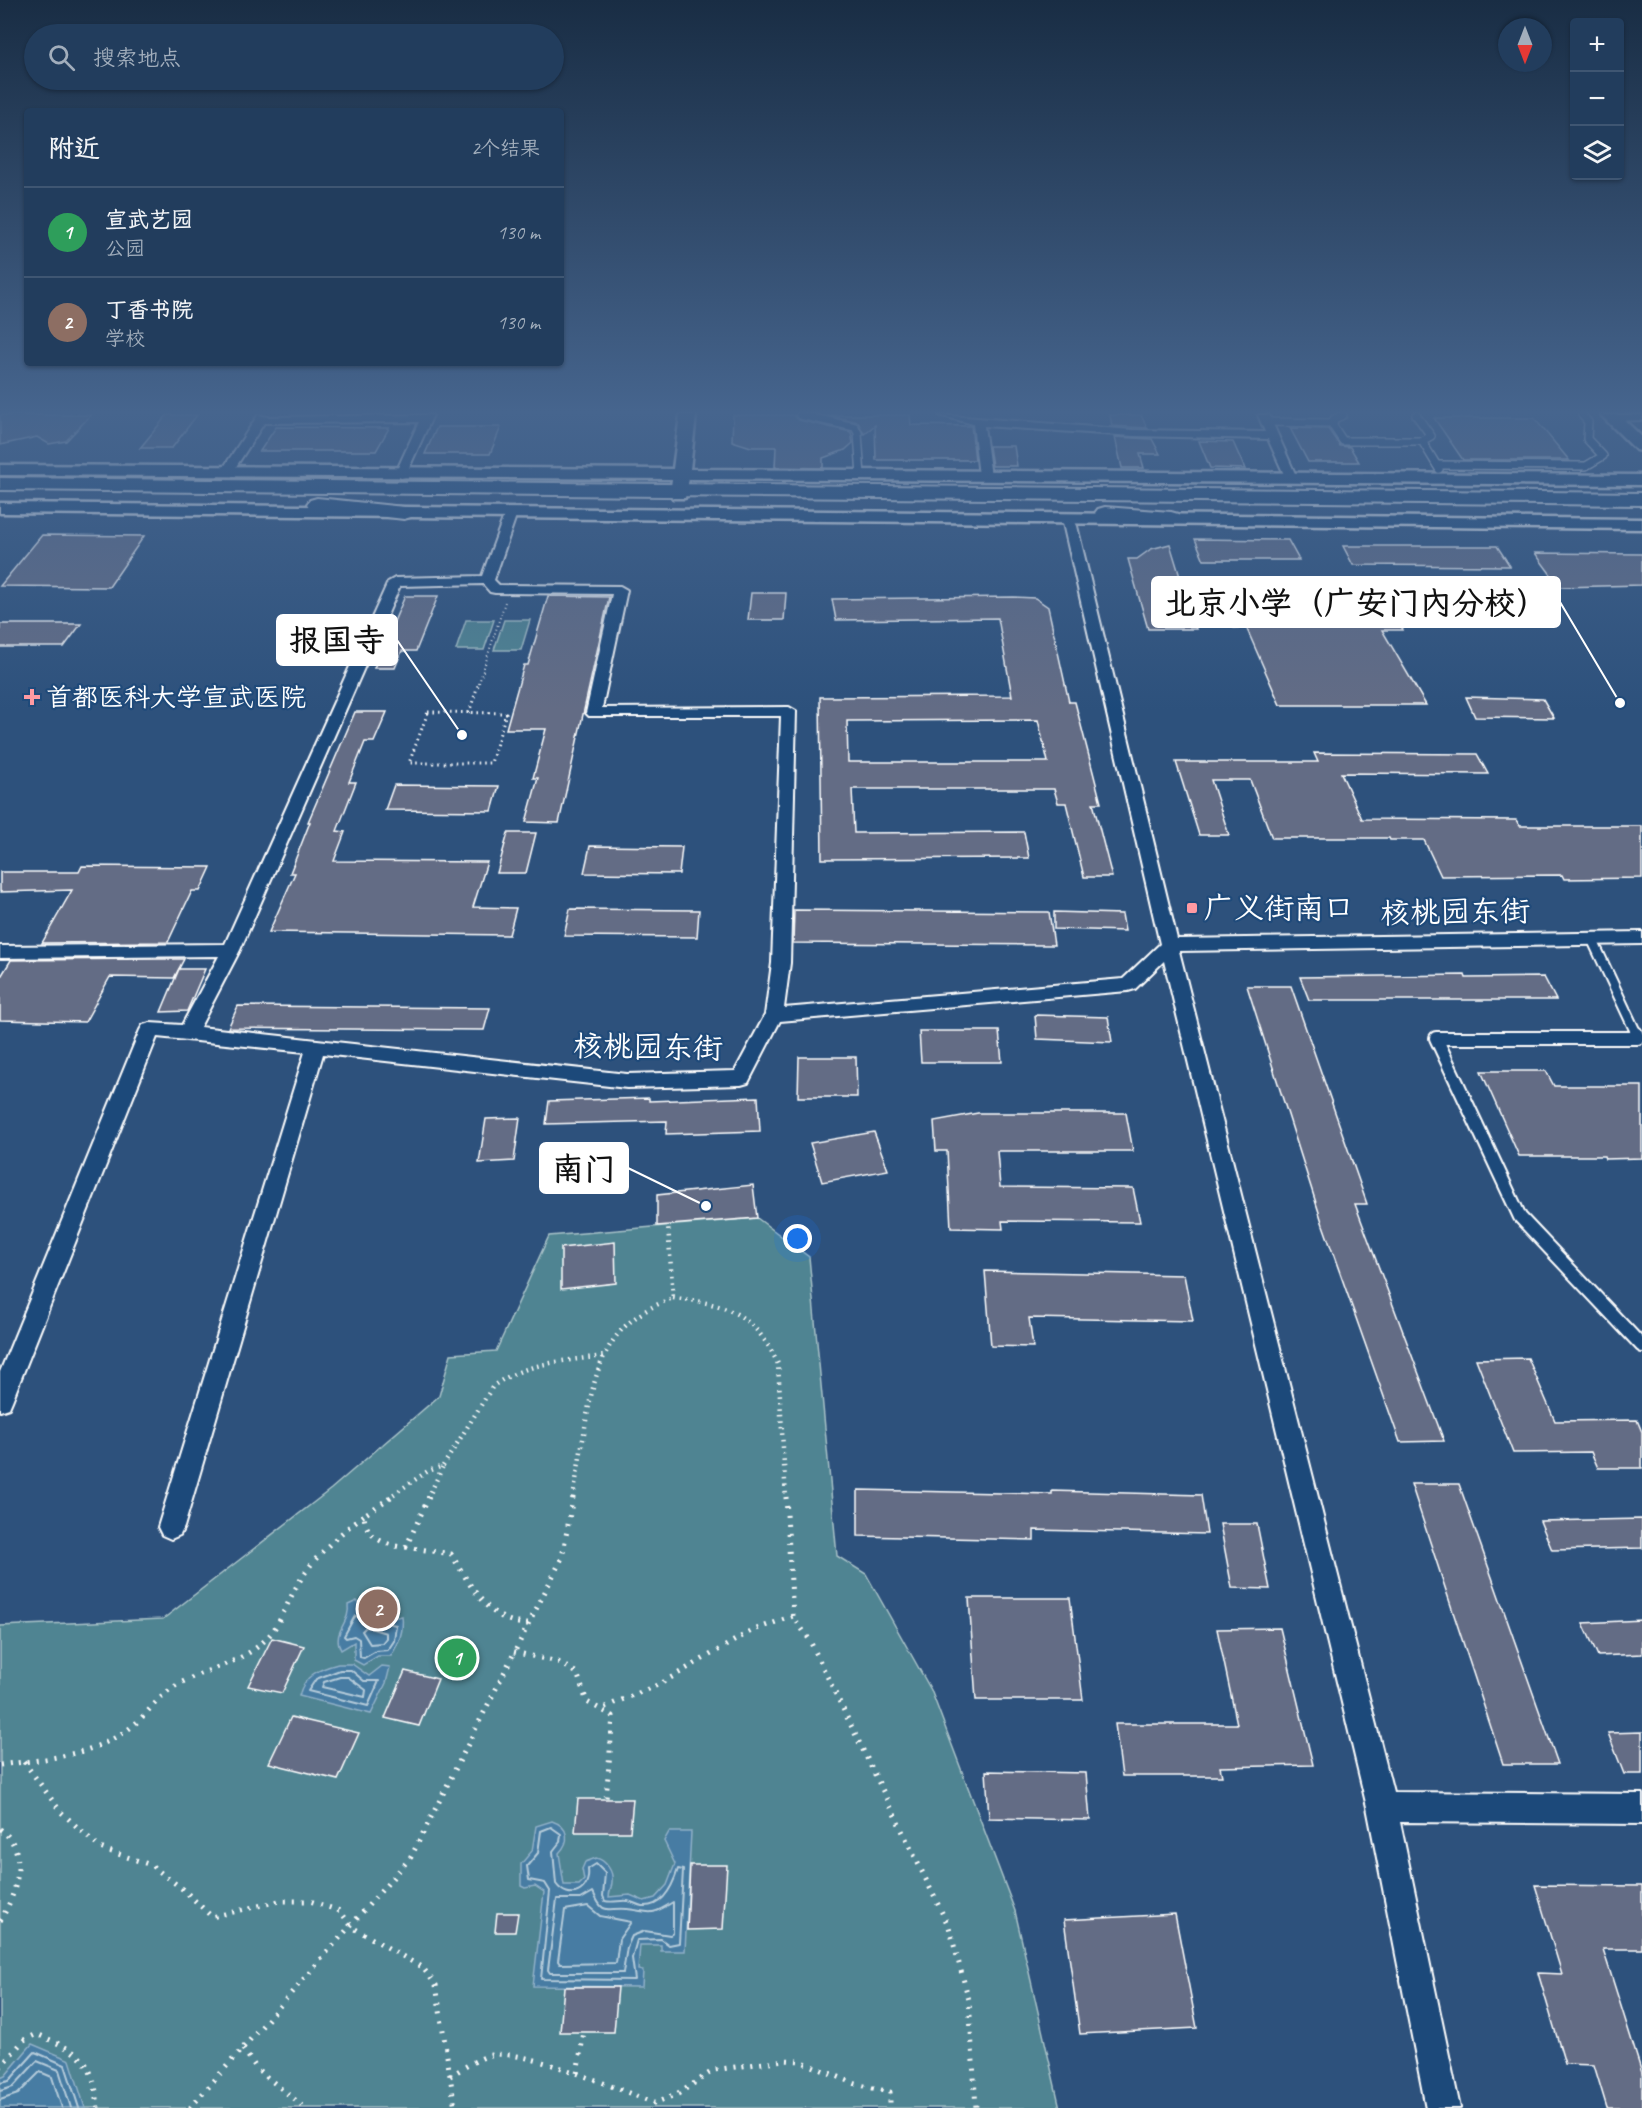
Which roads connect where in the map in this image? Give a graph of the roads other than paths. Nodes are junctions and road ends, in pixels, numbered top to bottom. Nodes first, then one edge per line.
1 (511, 513) edge
2 (977, 513) edge
3 (1132, 513) edge
4 (1171, 518) junction
5 (1068, 519) junction
6 (1642, 524) edge
7 (487, 580) junction
8 (1642, 938) edge
9 (1592, 939) junction
10 (1169, 945) junction
11 (231, 950) junction
12 (0, 952) edge
13 (774, 1015) junction
14 (188, 1032) junction
15 (316, 1046) junction
16 (1642, 1346) edge
17 (0, 1401) edge
18 (171, 1527) dead end
19 (1382, 1807) junction
20 (1642, 1809) edge
21 (1443, 2108) edge

1 - 7 street
2 - 5 street
3 - 4 main road
4 - 5 street
4 - 6 street
5 - 10 street
7 - 11 street
7 - 13 street
8 - 9 street, 核桃园东街
9 - 10 street, 核桃园东街
9 - 16 lane
10 - 13 street
10 - 19 street
11 - 12 street
11 - 14 street
13 - 15 street, 核桃园东街
14 - 15 street, 核桃园东街
14 - 17 street, 核桃园东街
15 - 18 street
19 - 20 street
19 - 21 street

